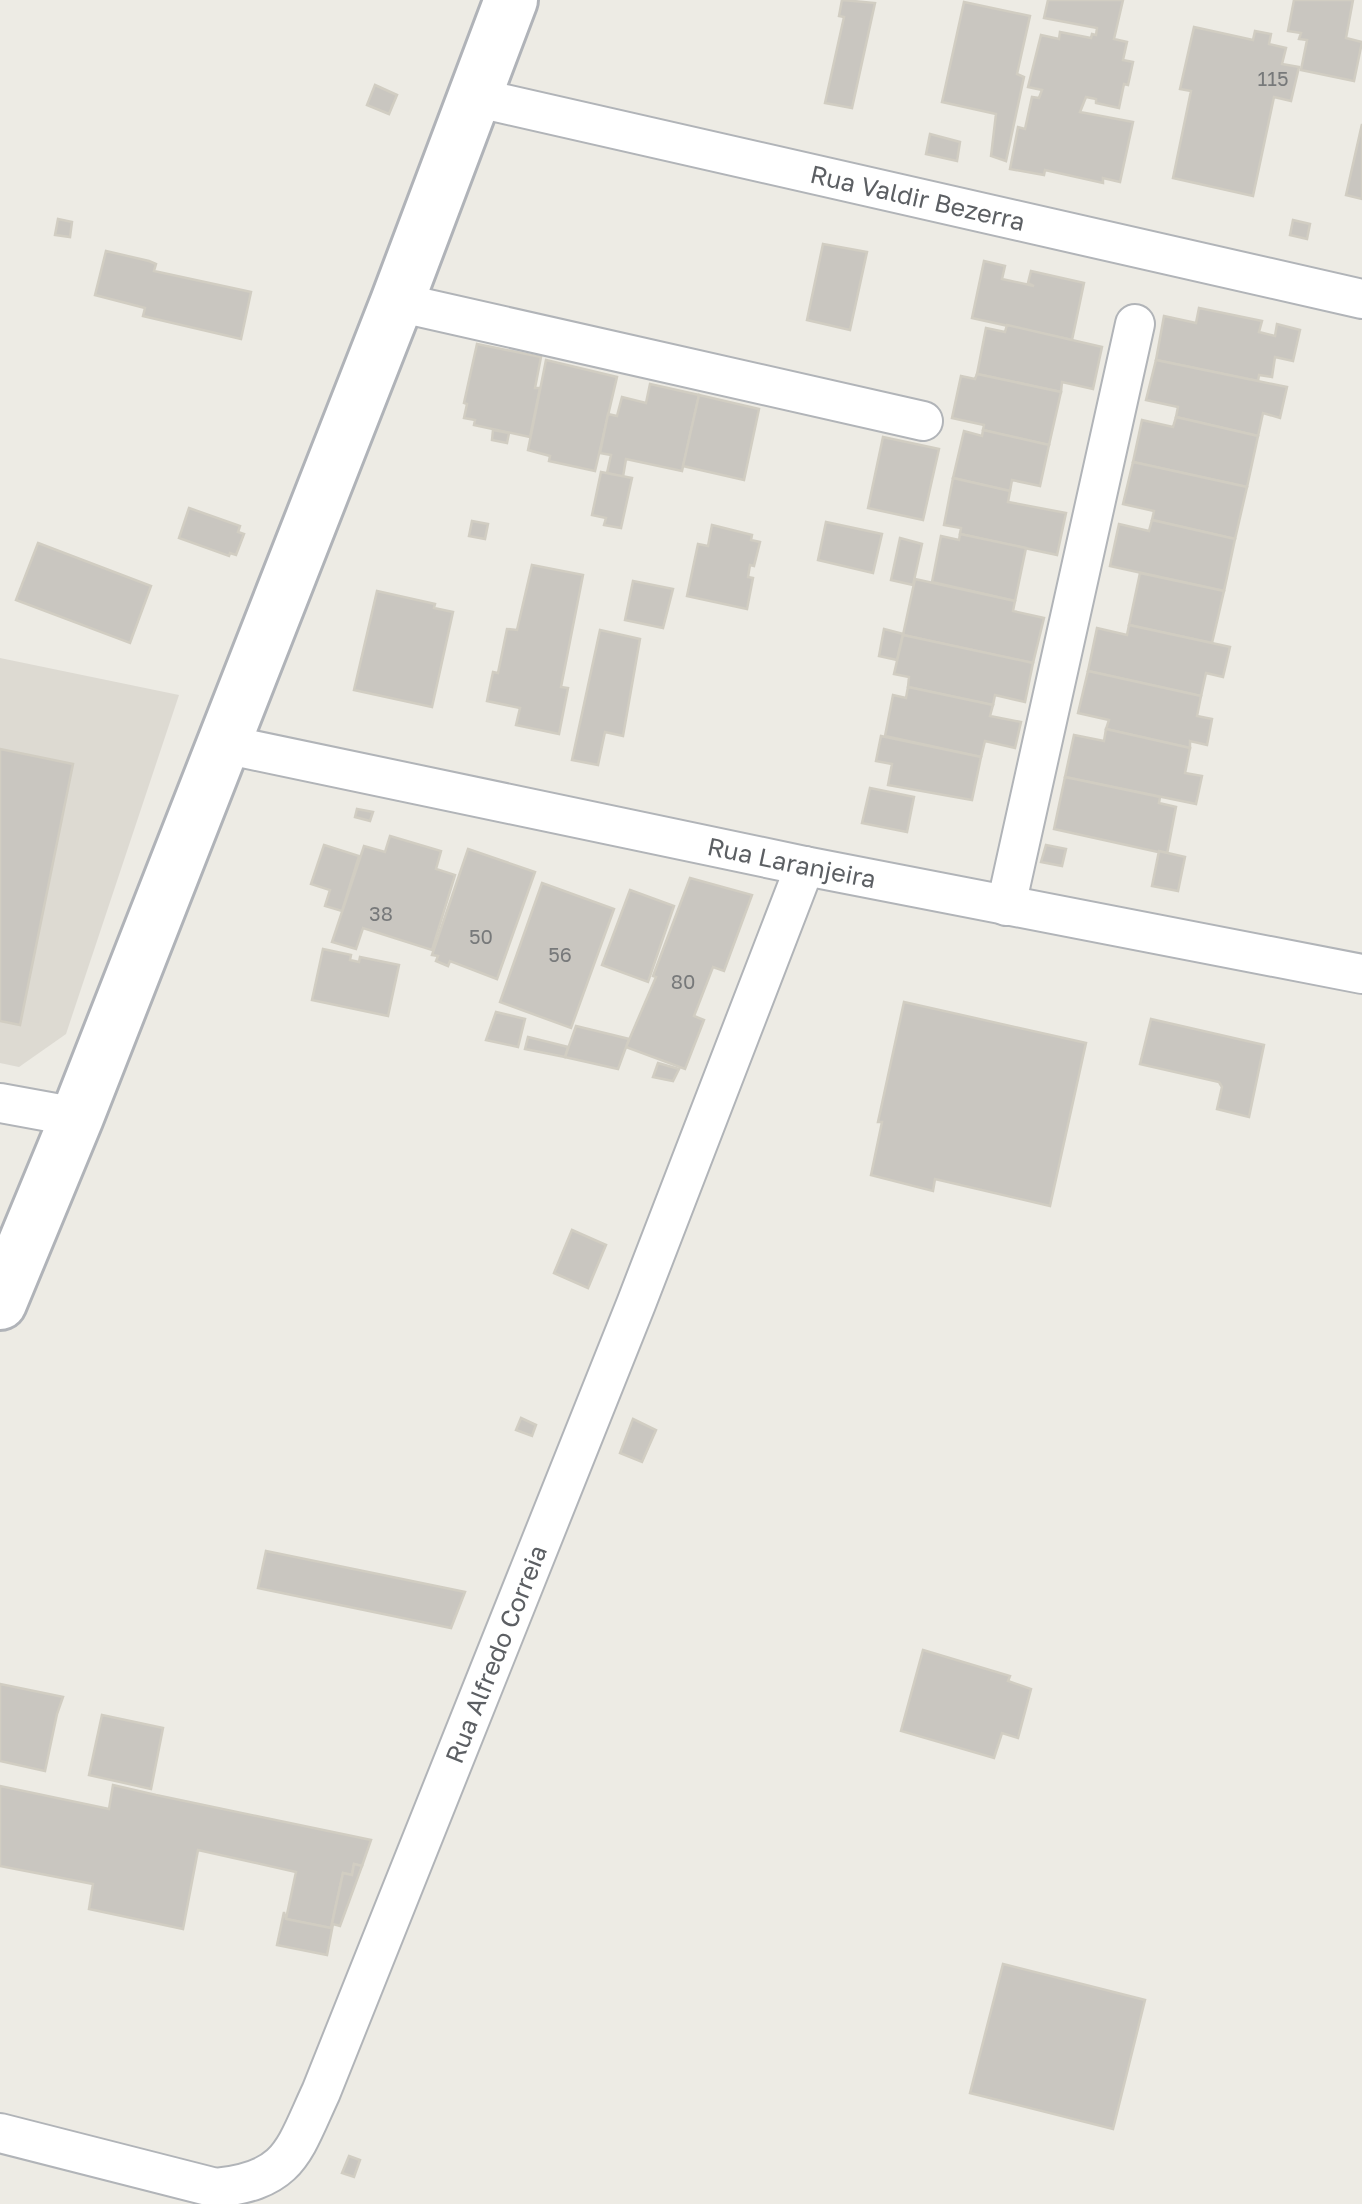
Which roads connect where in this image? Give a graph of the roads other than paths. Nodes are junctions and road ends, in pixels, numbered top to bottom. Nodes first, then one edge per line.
1 (512, 0) edge
2 (474, 97) junction
3 (1362, 298) edge
4 (398, 302) junction
5 (1135, 324) dead end
6 (923, 421) dead end
7 (224, 744) junction
8 (805, 866) junction
9 (1006, 906) junction
10 (1362, 974) edge
11 (0, 1103) edge
12 (76, 1117) junction
13 (0, 1303) edge
14 (0, 2133) edge

1 - 2 main road
2 - 3 street, Rua Valdir Bezerra
2 - 4 main road
4 - 6 street
4 - 7 main road
5 - 9 street
7 - 8 street, Rua Laranjeira
7 - 12 main road
8 - 9 street, Rua Laranjeira
8 - 14 street, Rua Alfredo Correia
9 - 10 street, Rua Laranjeira
11 - 12 street
12 - 13 main road

